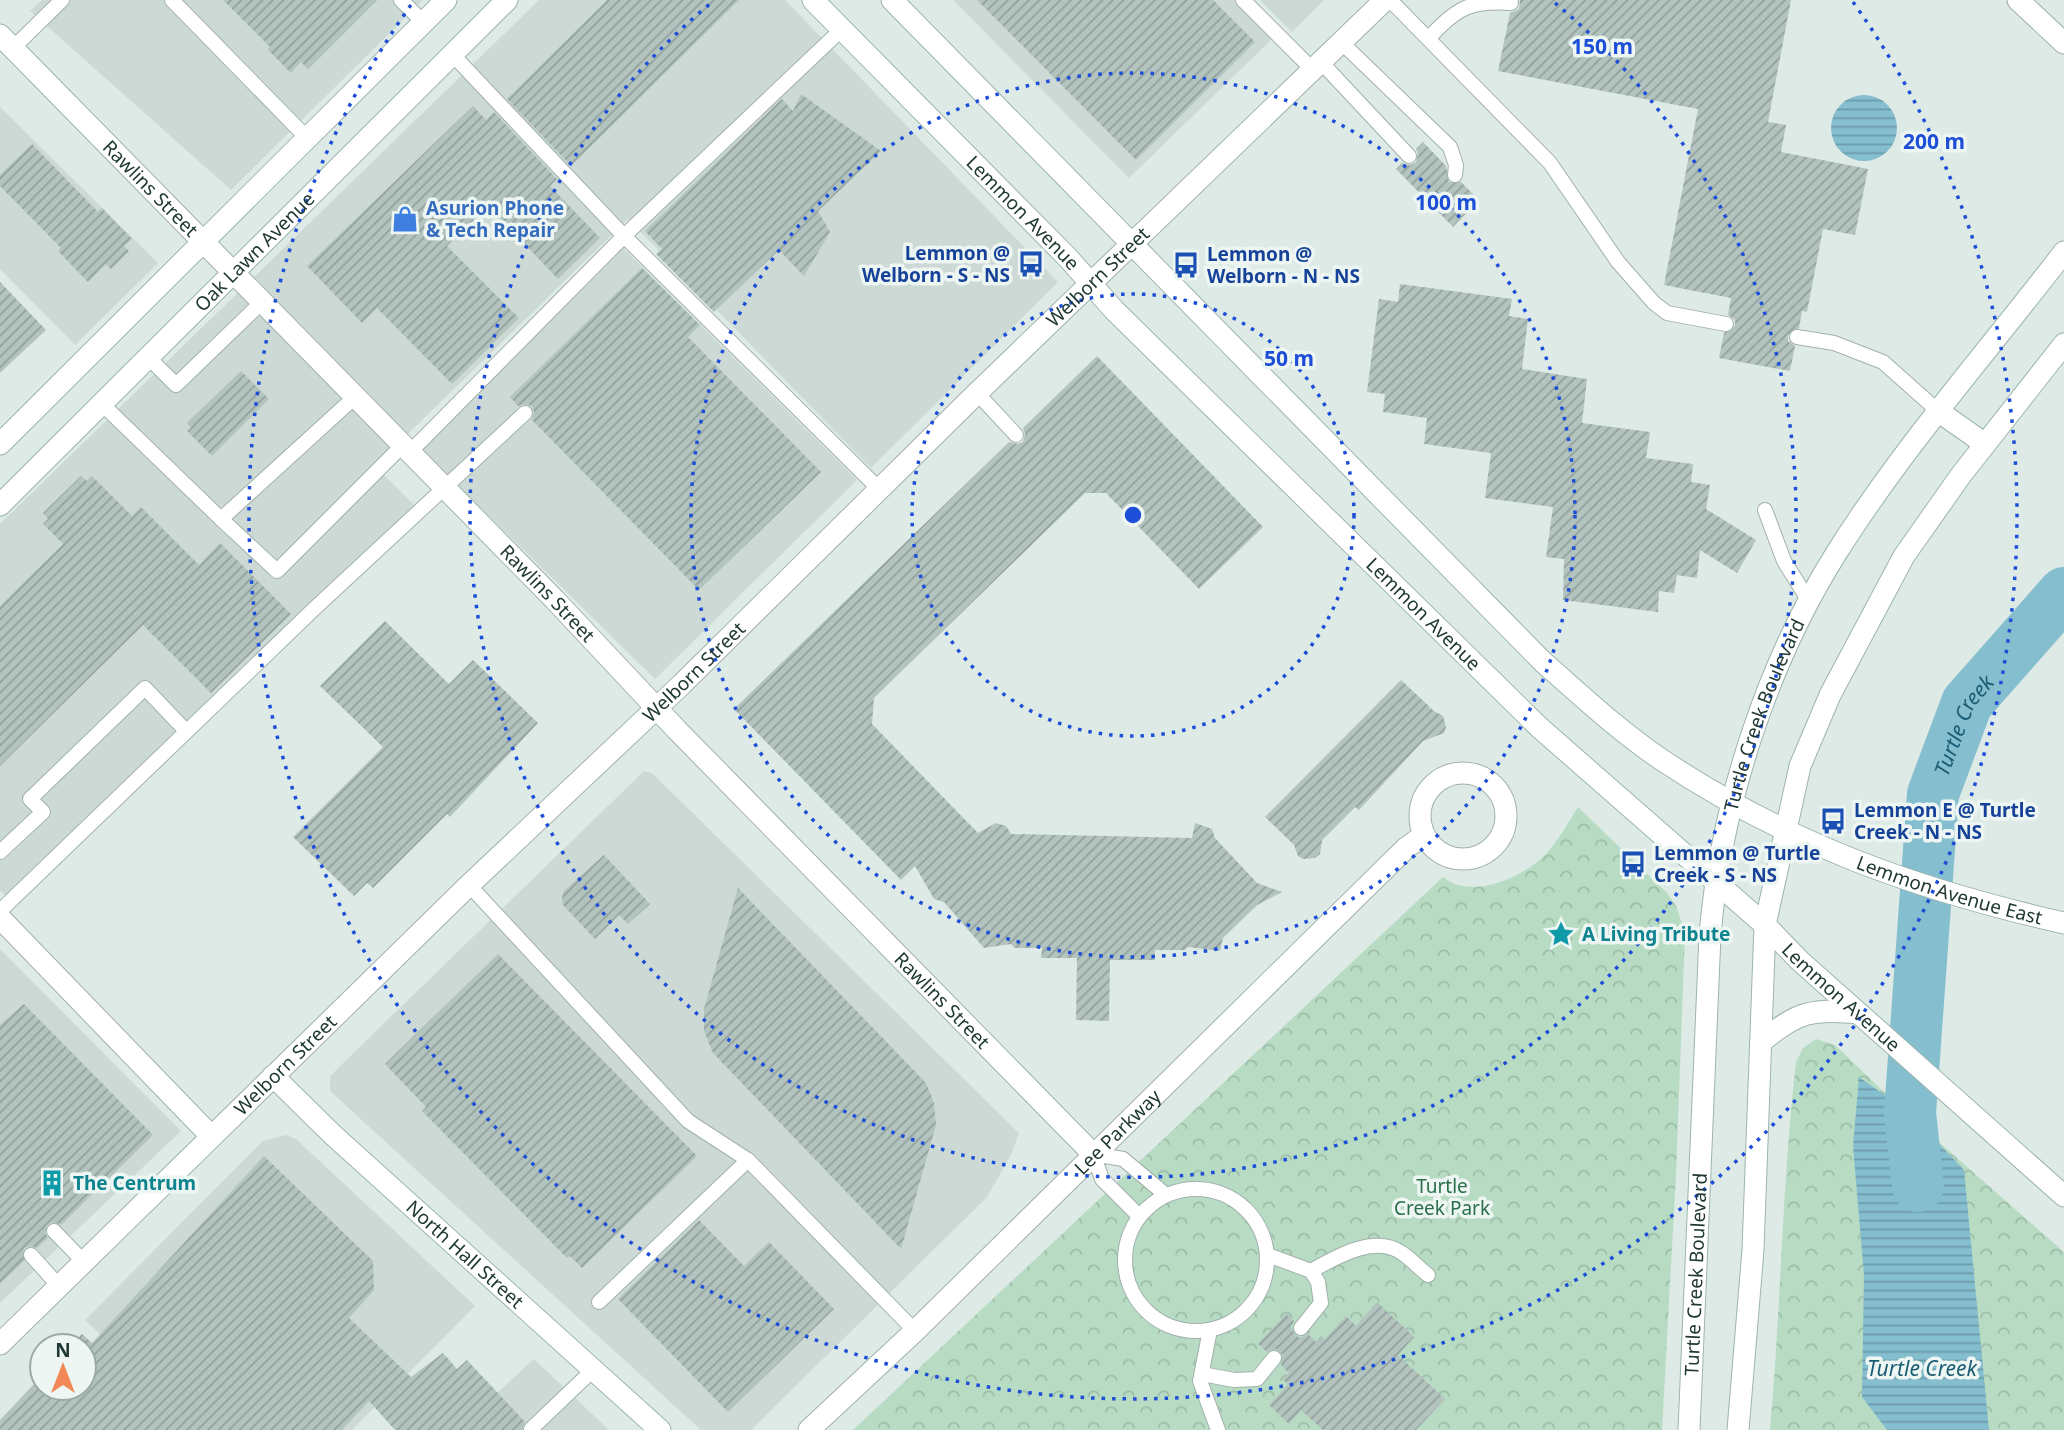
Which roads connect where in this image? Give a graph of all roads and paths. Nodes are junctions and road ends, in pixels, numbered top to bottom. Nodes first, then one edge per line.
1 (62, 0) edge
2 (172, 0) edge
3 (401, 0) edge
4 (446, 0) edge
5 (508, 0) edge
6 (813, 0) edge
7 (892, 0) edge
8 (1388, 0) edge
9 (2018, 0) edge
10 (1248, 1) edge
11 (1511, 3) dead end
12 (423, 22) junction
13 (842, 29) junction
14 (1429, 37) junction
15 (6, 41) edge
16 (1341, 42) junction
17 (2064, 43) edge
18 (453, 55) junction
19 (1316, 65) junction
20 (307, 138) junction
21 (1409, 156) dead end
22 (1455, 175) dead end
23 (624, 236) junction
24 (203, 244) junction
25 (1133, 244) junction
26 (2064, 252) edge
27 (233, 272) junction
28 (1090, 284) junction
29 (262, 302) junction
30 (1726, 324) dead end
31 (1797, 337) dead end
32 (2064, 344) edge
33 (148, 357) junction
34 (976, 393) junction
35 (356, 396) junction
36 (102, 404) junction
37 (1938, 411) junction
38 (525, 413) dead end
39 (1016, 435) dead end
40 (0, 444) edge
41 (1985, 444) junction
42 (407, 448) junction
43 (445, 487) junction
44 (878, 488) junction
45 (0, 505) edge
46 (1765, 510) dead end
47 (221, 519) junction
48 (1809, 601) junction
49 (657, 707) junction
50 (186, 731) junction
51 (1732, 802) junction
52 (1785, 831) junction
53 (1424, 835) junction
54 (0, 852) edge
55 (1714, 881) junction
56 (470, 886) junction
57 (0, 911) edge
58 (0, 918) edge
59 (2064, 923) edge
60 (1765, 925) junction
61 (1858, 1013) junction
62 (1761, 1042) junction
63 (273, 1076) junction
64 (211, 1136) junction
65 (1093, 1154) junction
66 (748, 1160) junction
67 (1166, 1195) junction
68 (2064, 1196) edge
69 (1139, 1216) junction
70 (54, 1231) dead end
71 (31, 1255) dead end
72 (1268, 1255) junction
73 (83, 1261) junction
74 (1311, 1271) junction
75 (1428, 1275) dead end
76 (58, 1285) junction
77 (599, 1302) dead end
78 (1301, 1328) dead end
79 (1210, 1329) junction
80 (915, 1331) junction
81 (0, 1343) edge
82 (1274, 1359) dead end
83 (594, 1369) junction
84 (1202, 1374) junction
85 (531, 1429) edge
86 (660, 1430) edge
87 (809, 1430) edge
88 (1218, 1430) edge
89 (1689, 1430) edge
90 (1738, 1430) edge

1 - 15 lane
2 - 20 lane
3 - 12 lane
4 - 12 main road
5 - 18 main road, Oak Lawn Avenue
6 - 13 main road, Lemmon Avenue
7 - 25 main road
8 - 14 lane
8 - 16 main road, Welborn Street
9 - 17 main road
10 - 19 lane
11 - 14 lane
12 - 20 main road
13 - 23 lane
13 - 28 main road, Lemmon Avenue
14 - 30 lane
15 - 24 main road, Rawlins Street
16 - 19 main road, Welborn Street
16 - 22 lane
18 - 23 lane
18 - 27 main road, Oak Lawn Avenue
19 - 21 lane
19 - 25 main road, Welborn Street
20 - 24 main road
23 - 42 lane
23 - 44 lane
24 - 27 main road, Rawlins Street
24 - 40 main road
25 - 28 main road, Welborn Street
25 - 51 main road
26 - 37 main road, Turtle Creek Boulevard
27 - 29 main road, Rawlins Street
27 - 33 main road, Oak Lawn Avenue
28 - 34 main road, Welborn Street
28 - 55 main road, Lemmon Avenue
29 - 33 lane
29 - 35 main road, Rawlins Street
31 - 37 lane
32 - 41 main road
33 - 36 main road, Oak Lawn Avenue
34 - 39 lane
34 - 44 main road, Welborn Street
35 - 42 main road, Rawlins Street
35 - 47 lane
36 - 45 main road, Oak Lawn Avenue
36 - 47 lane
37 - 41 main road
37 - 48 main road, Turtle Creek Boulevard
38 - 43 lane
41 - 52 main road
42 - 43 main road, Rawlins Street
42 - 47 lane
43 - 49 main road, Rawlins Street
43 - 50 lane
44 - 49 main road, Welborn Street
46 - 48 lane
48 - 51 main road, Turtle Creek Boulevard
49 - 56 main road, Welborn Street
49 - 65 main road, Rawlins Street
50 - 54 lane
50 - 57 lane
51 - 52 main road
51 - 55 main road, Turtle Creek Boulevard
52 - 59 main road, Lemmon Avenue East
52 - 60 main road
53 - 53 main road
53 - 65 main road, Lee Parkway
55 - 60 main road, Lemmon Avenue
55 - 89 main road, Turtle Creek Boulevard
56 - 63 main road, Welborn Street
56 - 66 lane
58 - 64 main road
60 - 61 main road, Lemmon Avenue
60 - 62 main road
61 - 62 main road
61 - 68 main road, Lemmon Avenue
62 - 90 main road
63 - 64 main road, Welborn Street
63 - 83 main road, North Hall Street
64 - 73 main road, Welborn Street
65 - 67 lane
65 - 69 lane
65 - 80 main road, Lee Parkway
66 - 77 lane
66 - 80 lane
67 - 69 lane
67 - 72 lane
69 - 79 lane
70 - 73 lane
71 - 76 lane
72 - 74 lane
72 - 79 lane
73 - 76 main road, Welborn Street
74 - 75 lane
74 - 78 lane
76 - 81 main road, Welborn Street
79 - 84 lane
80 - 87 main road, Lee Parkway
82 - 84 lane
83 - 85 lane
83 - 86 main road, North Hall Street
84 - 88 lane

